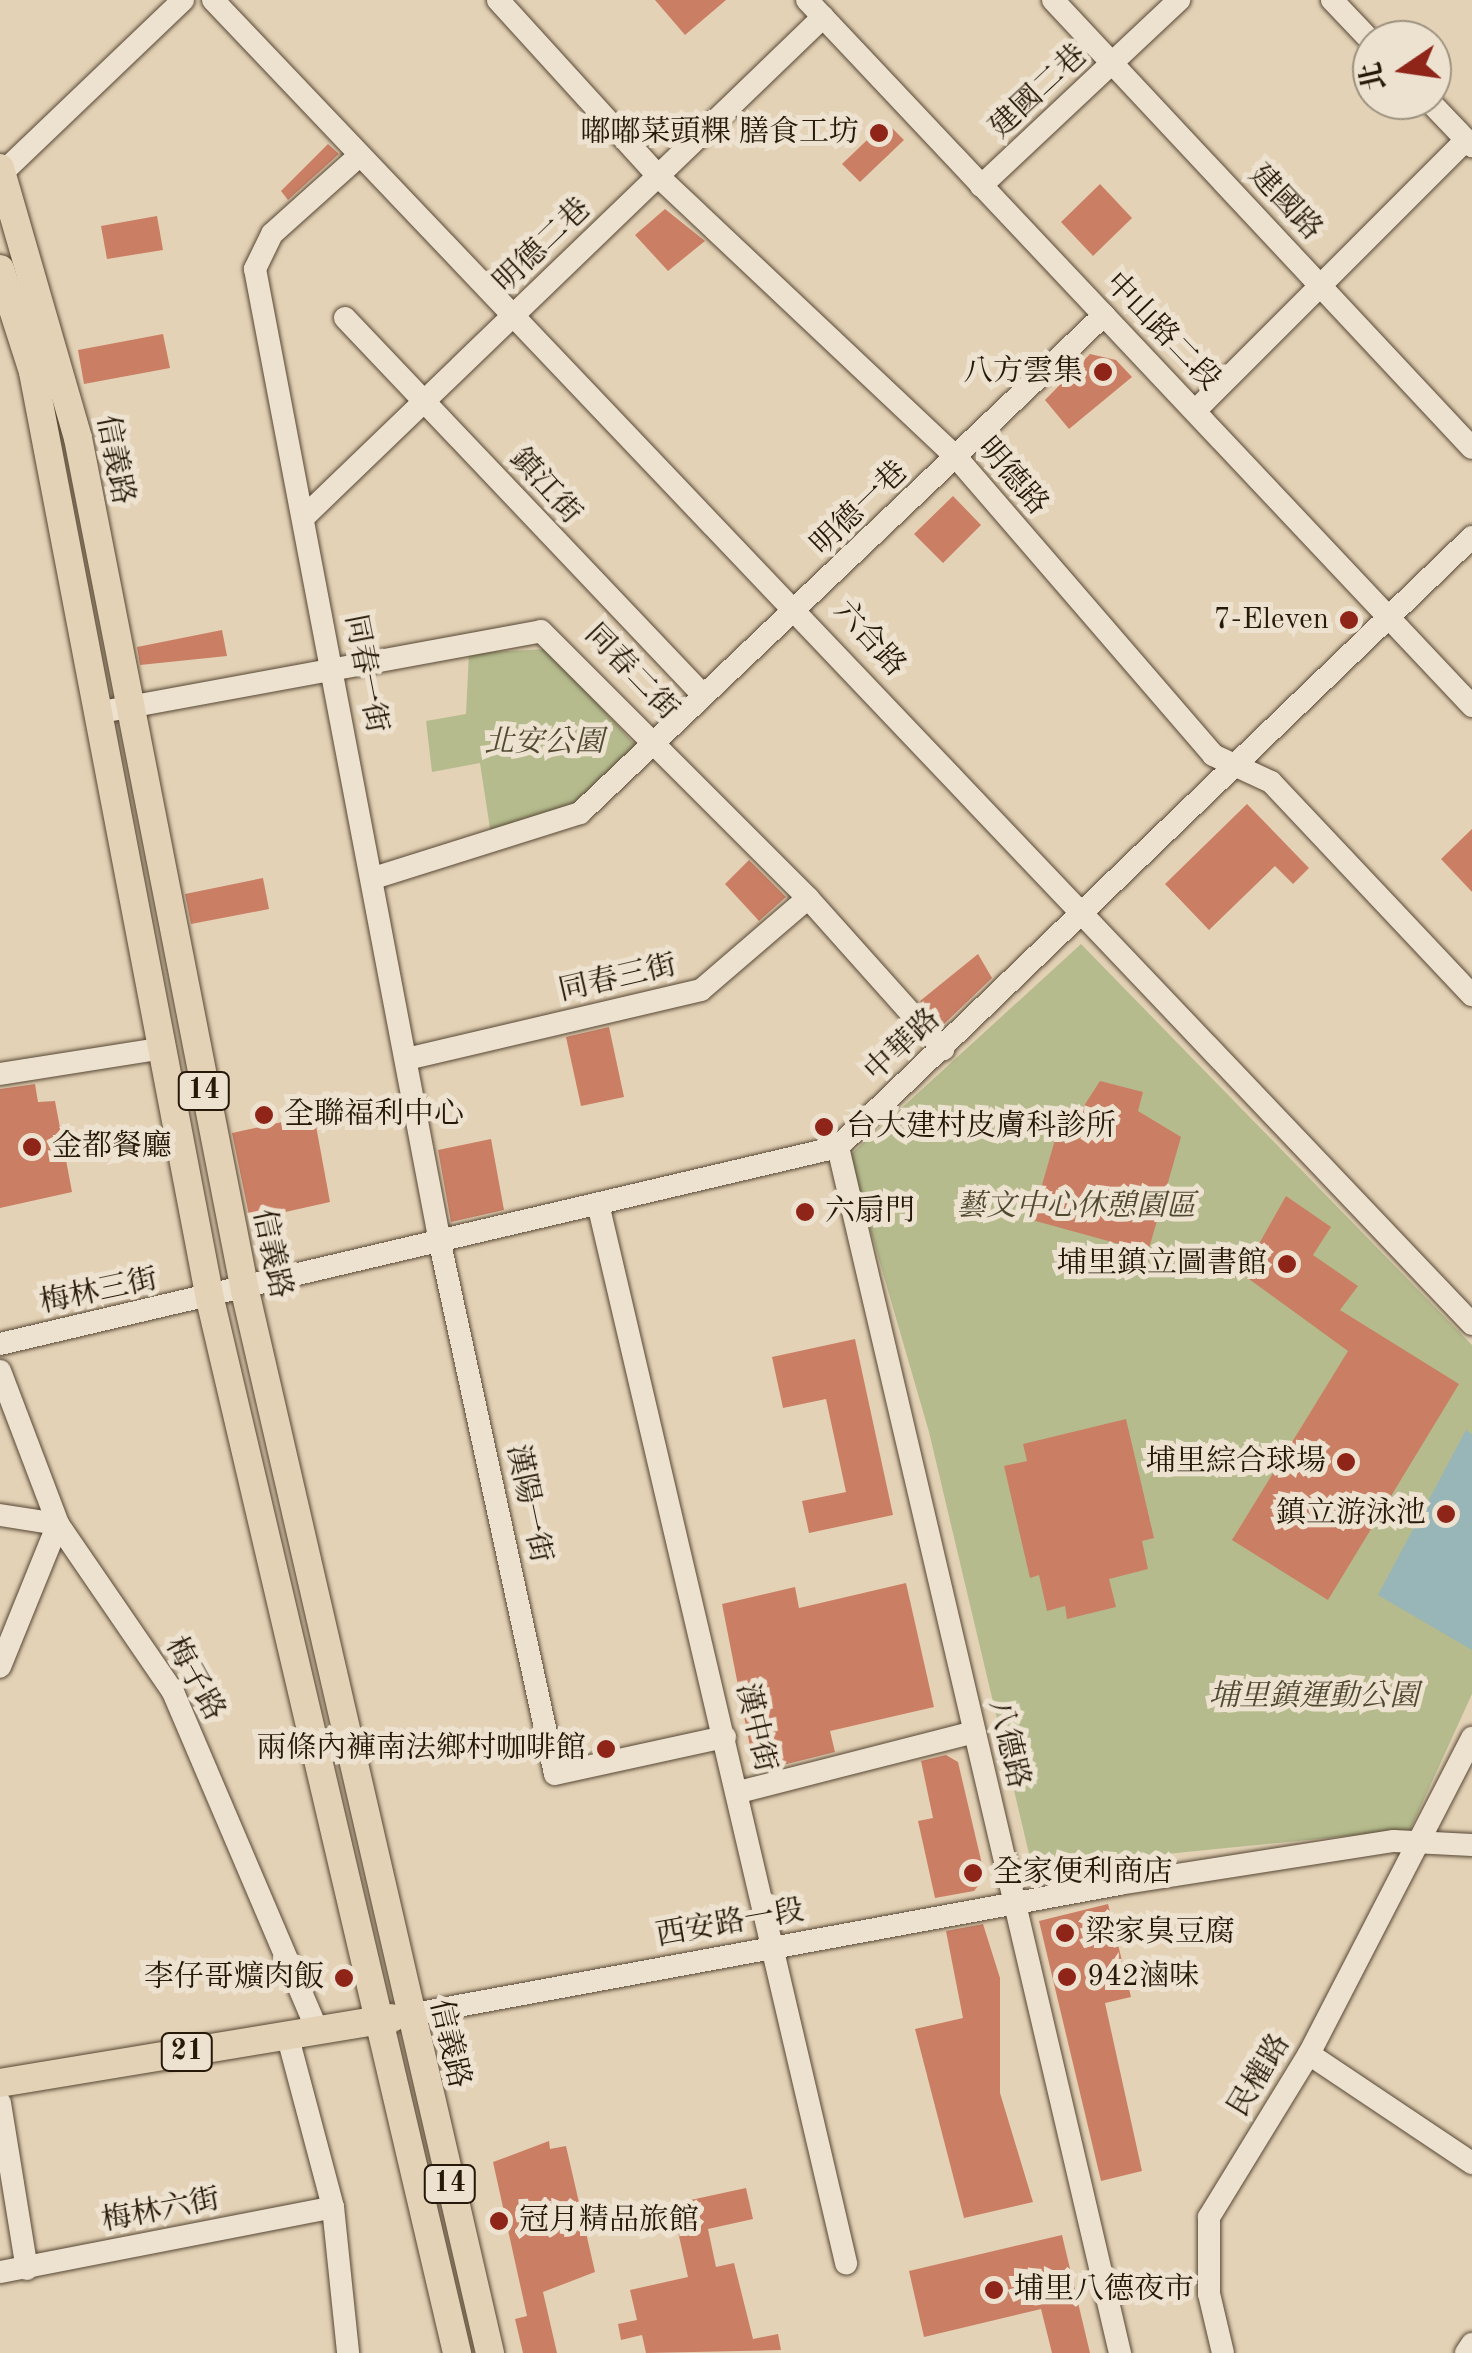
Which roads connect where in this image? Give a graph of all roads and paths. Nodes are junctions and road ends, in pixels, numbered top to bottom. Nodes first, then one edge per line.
1 (183, 0) edge
2 (213, 0) edge
3 (498, 0) edge
4 (1054, 0) edge
5 (1180, 0) edge
6 (1332, 0) edge
7 (815, 9) edge
8 (1352, 21) edge
9 (1114, 64) junction
10 (1447, 120) edge
11 (1469, 144) edge
12 (360, 156) junction
13 (1, 172) edge
14 (659, 176) junction
15 (982, 186) junction
16 (0, 269) edge
17 (1320, 285) junction
18 (1104, 315) junction
19 (512, 316) junction
20 (345, 318) dead end
21 (425, 398) junction
22 (1196, 410) junction
23 (1472, 448) edge
24 (956, 458) junction
25 (304, 517) junction
26 (1472, 538) edge
27 (801, 608) junction
28 (1386, 618) junction
29 (333, 672) junction
30 (702, 694) junction
31 (1472, 706) edge
32 (126, 709) junction
33 (96, 713) junction
34 (654, 742) junction
35 (1241, 766) junction
36 (374, 878) junction
37 (808, 898) junction
38 (1080, 920) junction
39 (1472, 996) edge
40 (158, 1049) junction
41 (942, 1049) junction
42 (411, 1058) junction
43 (0, 1074) edge
44 (838, 1147) junction
45 (599, 1208) junction
46 (441, 1248) junction
47 (245, 1292) junction
48 (210, 1299) junction
49 (1472, 1324) edge
50 (0, 1344) edge
51 (0, 1371) edge
52 (0, 1516) edge
53 (58, 1524) junction
54 (0, 1666) edge
55 (974, 1732) junction
56 (726, 1738) junction
57 (1472, 1738) edge
58 (739, 1792) junction
59 (1423, 1842) junction
60 (1472, 1845) edge
61 (1014, 1907) junction
62 (775, 1949) junction
63 (408, 2015) junction
64 (374, 2020) junction
65 (316, 2028) junction
66 (287, 2034) junction
67 (1309, 2054) junction
68 (0, 2083) edge
69 (0, 2103) edge
70 (1472, 2164) edge
71 (333, 2208) junction
72 (846, 2263) dead end
73 (27, 2268) junction
74 (0, 2272) edge
75 (1472, 2344) edge
76 (348, 2353) edge
77 (458, 2353) edge
78 (490, 2353) edge
79 (1120, 2353) edge
80 (1224, 2353) edge
81 (1466, 2353) edge

1 - 13 street
2 - 12 street, 六合路
3 - 14 street, 明德路
4 - 9 street, 建國路
5 - 9 street, 建國二巷
6 - 8 street
7 - 14 street, 明德二巷
7 - 15 street, 中山路二段
9 - 15 street, 建國二巷
9 - 17 street, 建國路
10 - 11 street
11 - 17 street
12 - 19 street, 六合路
12 - 25 street, 同春一街
13 - 32 main road, 信義路 / 14
14 - 19 street, 明德二巷
14 - 24 street, 明德路
15 - 18 street, 中山路二段
16 - 33 main road, 14
17 - 22 street
17 - 23 street, 建國路
18 - 22 street, 中山路二段
18 - 24 street, 明德一巷
19 - 21 street, 明德二巷
19 - 27 street, 六合路
20 - 21 street, 鎮江街
21 - 25 street, 明德二巷
21 - 30 street, 鎮江街
22 - 28 street, 中山路二段
24 - 27 street, 明德一巷
24 - 35 street, 明德路
25 - 29 street, 同春一街
26 - 28 street, 中華路
27 - 30 street, 明德一巷
27 - 38 street, 六合路
28 - 31 street, 中山路二段
28 - 35 street, 中華路
29 - 32 street, 同春二街
29 - 34 street, 同春二街
29 - 36 street, 同春一街
30 - 34 street, 明德一巷
32 - 33 street, 同春二街
32 - 47 main road, 信義路 / 14
33 - 40 main road, 14
34 - 36 street, 明德一巷
34 - 37 street, 同春二街
35 - 38 street, 中華路
35 - 39 street, 明德路
36 - 42 street, 同春一街
37 - 41 street, 同春二街
37 - 42 street, 同春三街
38 - 41 street, 中華路
38 - 49 street, 六合路
40 - 43 street
40 - 48 main road, 14
41 - 44 street, 中華路
42 - 46 street, 同春一街
44 - 45 street, 中華路
44 - 55 street, 八德路
45 - 46 street, 中華路
45 - 56 street, 漢中街
46 - 47 street, 中華路
46 - 56 street, 漢陽一街
47 - 48 street, 中華路
47 - 63 main road, 信義路 / 14
48 - 50 street, 梅林三街
48 - 64 main road, 14
51 - 53 street, 梅子路
52 - 53 street
53 - 54 street
53 - 65 street, 梅子路
55 - 58 street
55 - 61 street, 八德路
56 - 58 street, 漢中街
57 - 59 street, 民權路
58 - 62 street, 漢中街
59 - 60 street, 西安路一段
59 - 61 street, 西安路一段
59 - 67 street, 民權路
61 - 62 street, 西安路一段
61 - 79 street, 八德路
62 - 63 street, 西安路一段
62 - 72 street, 漢中街
63 - 64 main road, 西安路一段 / 21
63 - 78 main road, 信義路 / 14
64 - 65 main road, 西安路一段 / 21
64 - 77 main road, 14
65 - 66 main road, 西安路一段 / 21
66 - 68 main road, 西安路一段 / 21
66 - 71 street
67 - 70 street
67 - 80 street, 民權路
69 - 73 street
71 - 73 street, 梅林六街
71 - 76 street
73 - 74 street, 梅林六街
75 - 81 street

